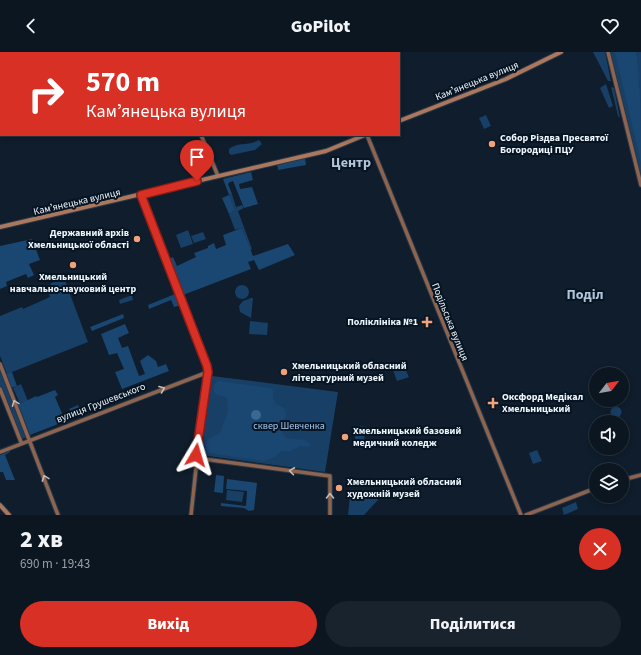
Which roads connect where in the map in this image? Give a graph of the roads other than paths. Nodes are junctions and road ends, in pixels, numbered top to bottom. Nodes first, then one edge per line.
1 (561, 52) edge
2 (608, 52) edge
3 (400, 121) edge
4 (200, 136) edge
5 (363, 136) edge
6 (366, 136) edge
7 (218, 176) junction
8 (641, 184) edge
9 (141, 195) junction
10 (0, 227) edge
11 (0, 364) edge
12 (208, 372) junction
13 (0, 389) edge
14 (30, 439) junction
15 (21, 442) junction
16 (0, 452) edge
17 (196, 458) junction
18 (641, 475) edge
19 (629, 478) edge
20 (589, 491) edge
21 (0, 505) edge
22 (9, 515) edge
23 (58, 515) edge
24 (191, 515) edge
25 (330, 515) edge
26 (521, 515) edge
27 (526, 515) edge

1 - 3 main road, Камʼянецька вулиця
2 - 8 street
4 - 7 street
5 - 7 main road, Камʼянецька вулиця
6 - 26 street, Подільська вулиця
7 - 9 main road, Камʼянецька вулиця
9 - 10 main road, Камʼянецька вулиця
9 - 12 street
14 -> 11 street
14 -> 12 street, вулиця Грушевського
12 - 17 street
13 - 15 street
14 - 15 street, вулиця Грушевського
23 -> 14 street
15 - 16 street, вулиця Грушевського
17 - 24 street
25 -> 17 street
18 - 19 street
20 - 27 street
21 - 22 main road

